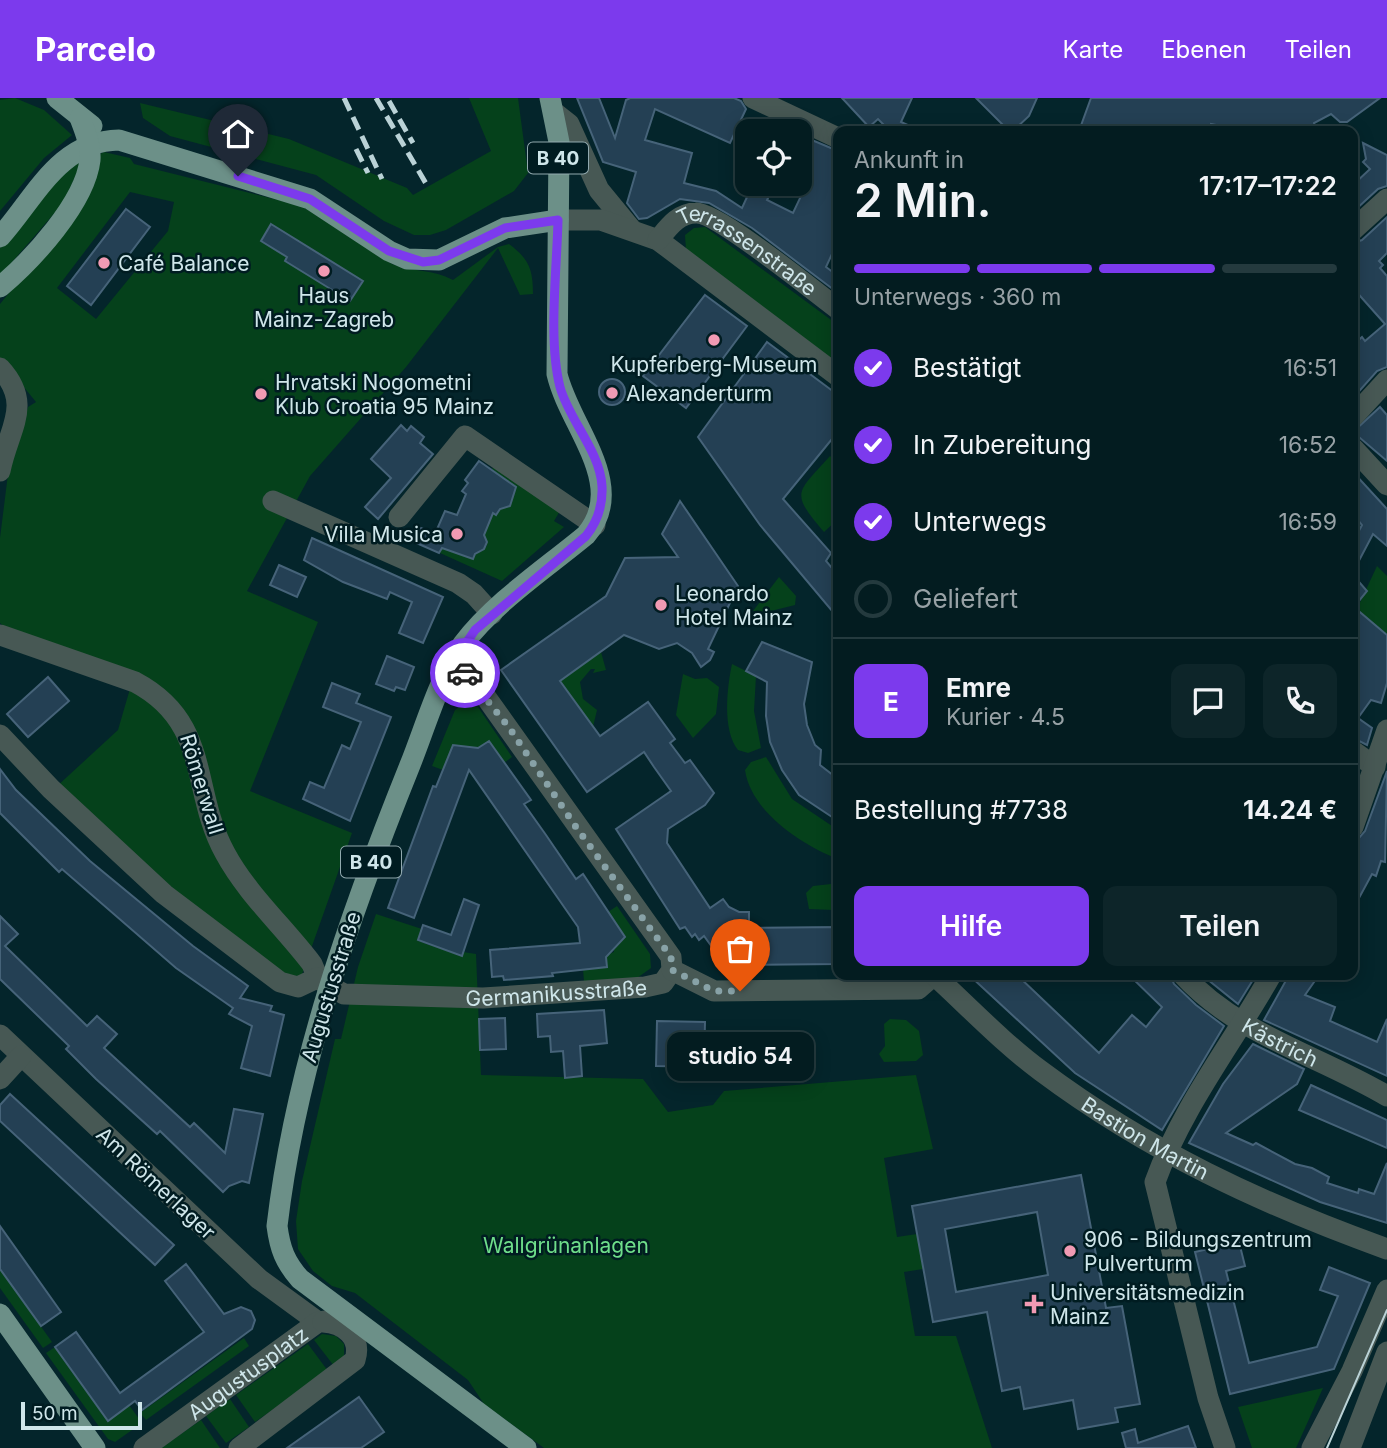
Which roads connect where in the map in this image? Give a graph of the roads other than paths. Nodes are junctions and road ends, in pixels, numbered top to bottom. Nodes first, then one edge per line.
1 (57, 98) edge
2 (753, 98) edge
3 (553, 105) edge
4 (80, 118) junction
5 (833, 136) edge
6 (119, 140) junction
7 (88, 144) junction
8 (1387, 199) edge
9 (558, 220) junction
10 (1358, 225) edge
11 (631, 229) junction
12 (0, 237) edge
13 (657, 240) junction
14 (0, 287) edge
15 (833, 305) edge
16 (0, 368) edge
17 (833, 372) edge
18 (1387, 380) edge
19 (1358, 412) edge
20 (1358, 453) edge
21 (0, 471) edge
22 (1387, 485) edge
23 (273, 501) dead end
24 (399, 517) dead end
25 (595, 525) junction
26 (492, 614) junction
27 (0, 635) edge
28 (450, 667) junction
29 (1387, 730) edge
30 (0, 735) edge
31 (1358, 755) edge
32 (1375, 767) junction
33 (1358, 813) edge
34 (672, 970) junction
35 (928, 980) edge
36 (940, 980) edge
37 (1187, 980) edge
38 (1268, 980) edge
39 (323, 982) junction
40 (1242, 1025) junction
41 (0, 1035) edge
42 (21, 1056) junction
43 (0, 1079) edge
44 (1387, 1096) edge
45 (1166, 1154) junction
46 (1387, 1249) edge
47 (1387, 1290) edge
48 (0, 1314) edge
49 (355, 1321) junction
50 (318, 1322) junction
51 (357, 1352) junction
52 (1387, 1352) edge
53 (95, 1448) edge
54 (144, 1448) edge
55 (239, 1448) edge
56 (526, 1448) edge
57 (1225, 1448) edge
58 (1312, 1448) edge
59 (1350, 1448) edge

1 - 4 main road
2 - 5 street
3 - 9 main road, B 40
3 - 11 street
4 - 6 main road
4 - 7 main road
6 - 7 main road
6 - 9 main road
7 - 12 main road
7 - 14 main road
8 - 10 street
9 - 11 street
9 - 25 main road, B 40
11 - 13 street
13 - 15 street, Terrassenstraße
13 - 17 street
16 - 21 street
18 - 19 street
20 - 22 street
23 - 26 street
24 - 25 street
25 - 26 main road, Augustusstraße / B 40
26 - 28 main road, Augustusstraße / B 40
27 - 39 street, Römerwall
28 - 34 street
28 - 39 main road, Augustusstraße / B 40
29 - 32 street
30 - 39 street
31 - 32 street
32 - 33 street
34 - 35 street, Germanikusstraße
34 - 39 street, Germanikusstraße
36 - 45 street, Bastion Martin
37 - 40 street, Kästrich
38 - 40 street
39 - 49 main road, Augustusstraße / B 40
40 - 44 street, Kästrich
40 - 45 street
41 - 42 street, Am Römerlager
42 - 43 street
42 - 50 street, Am Römerlager
45 - 46 street, Bastion Martin
45 - 57 street
47 - 58 street
48 - 53 main road
49 - 50 street, Augustusplatz
49 - 51 street
49 - 56 main road, B 40
50 - 51 street, Augustusplatz
50 - 54 street, Augustusplatz
51 - 55 street
52 - 59 street

